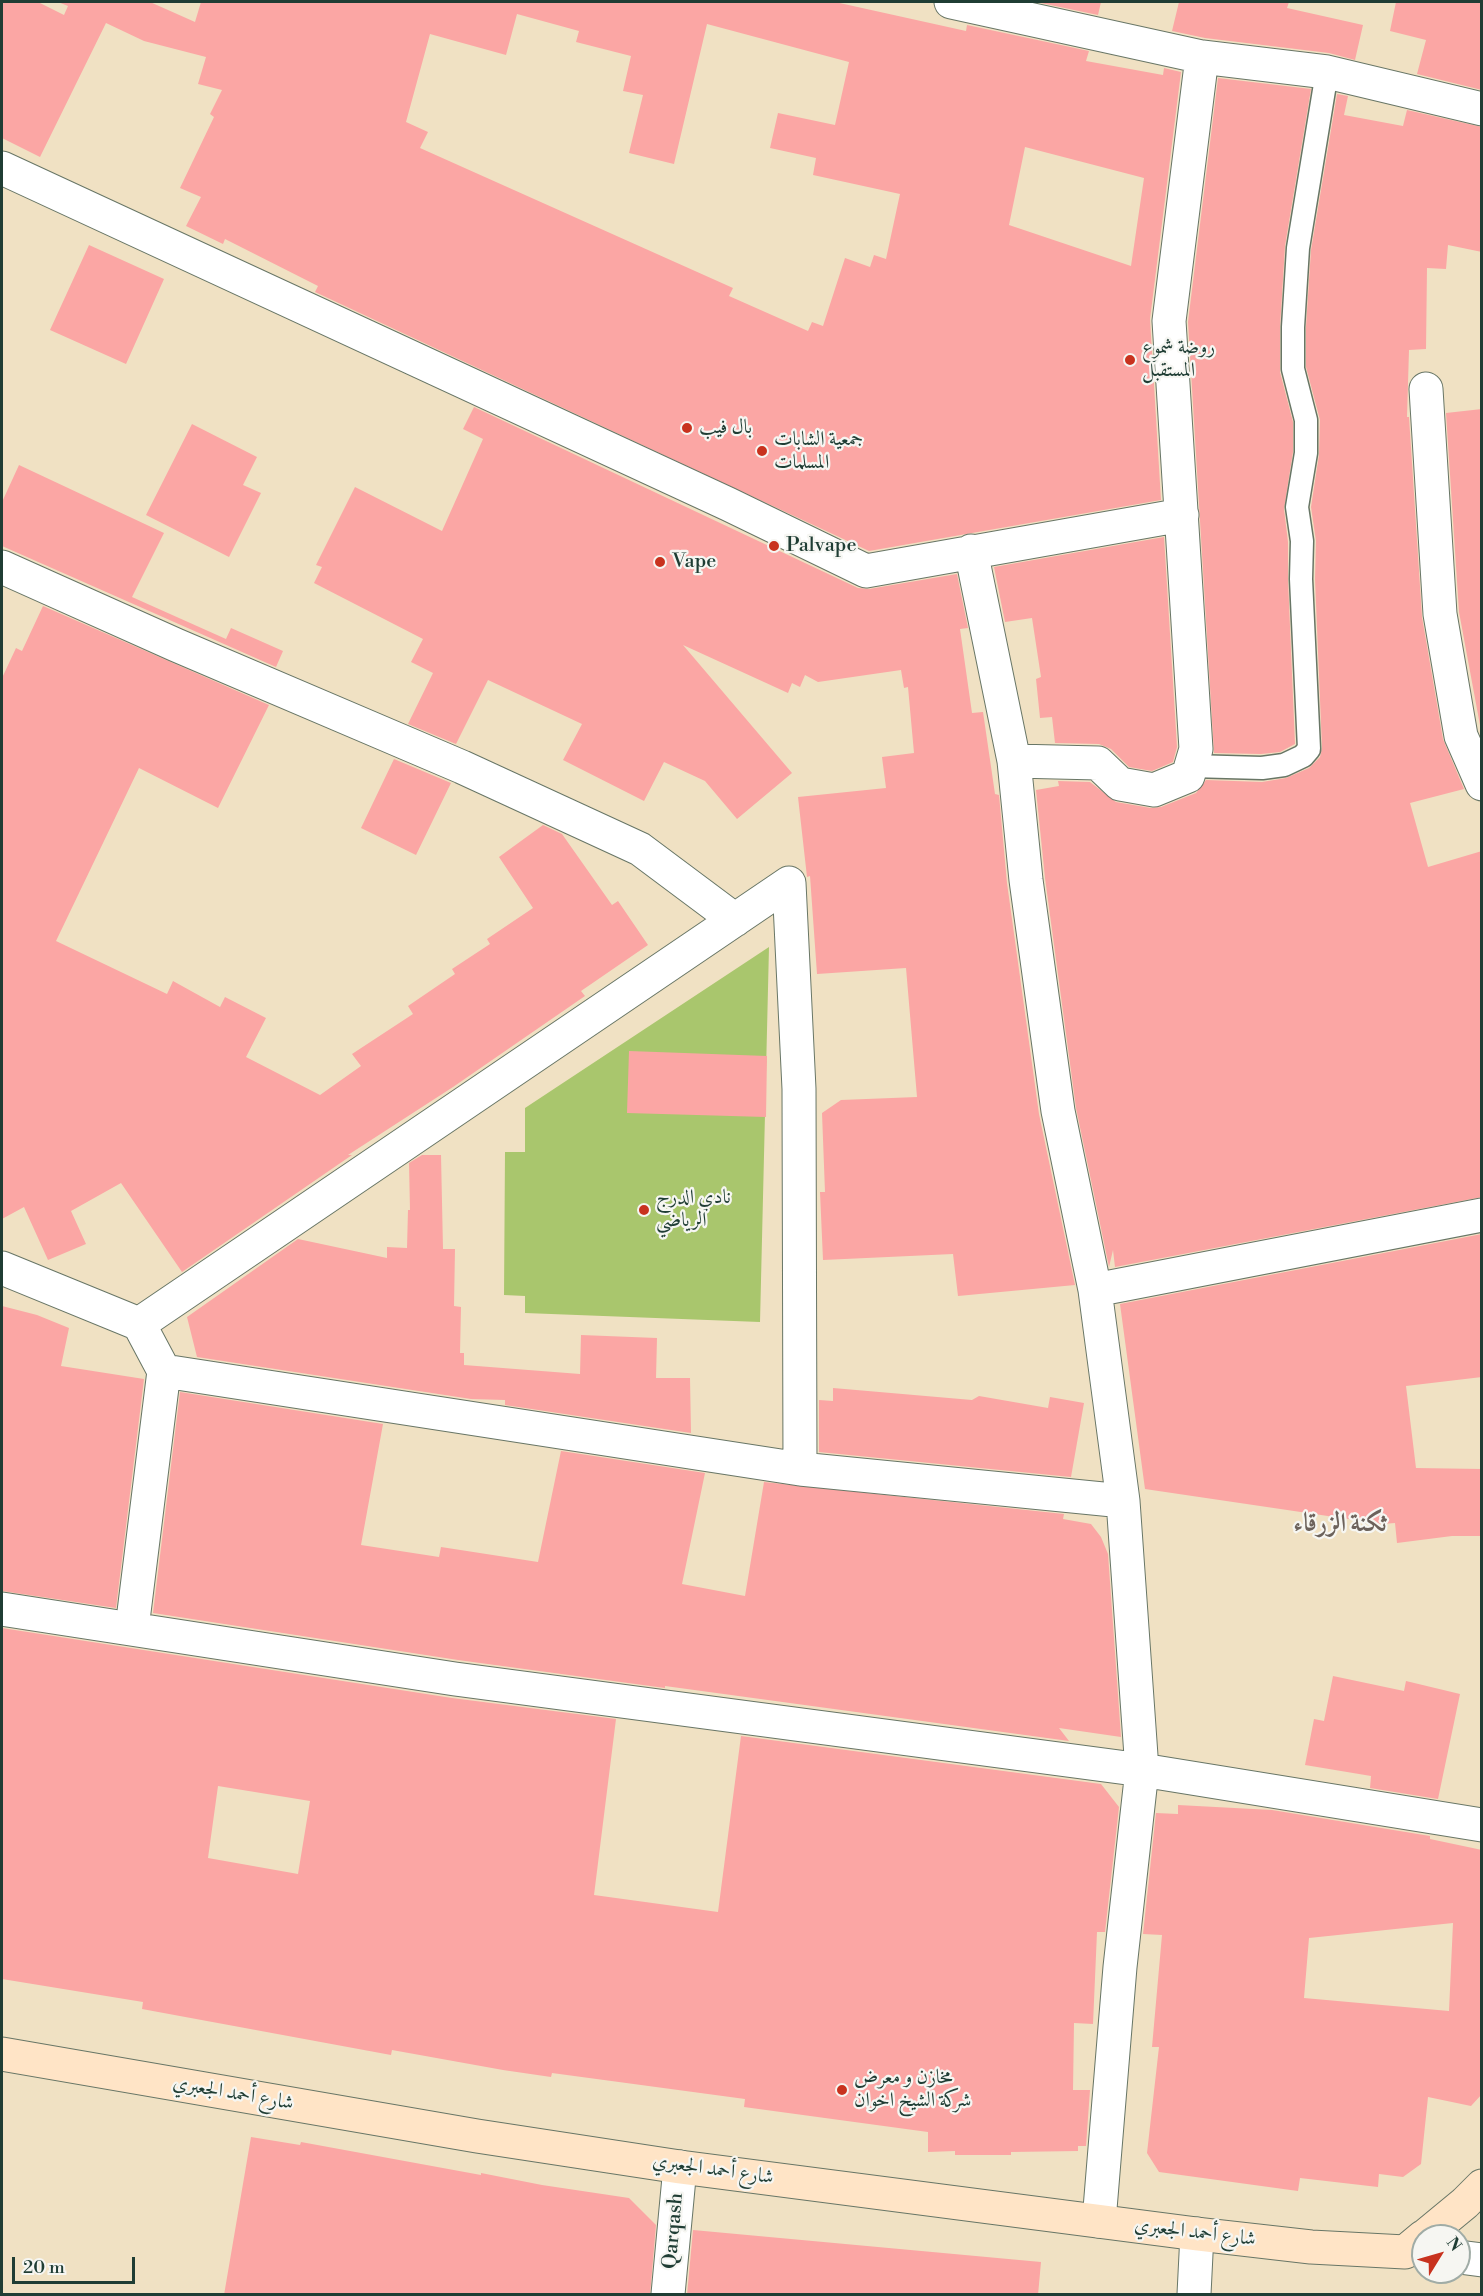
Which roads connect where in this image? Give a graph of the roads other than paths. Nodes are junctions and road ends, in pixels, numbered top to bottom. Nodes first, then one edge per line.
1 (951, 2) edge
2 (1202, 57) junction
3 (1327, 72) junction
4 (1482, 109) edge
5 (2, 168) edge
6 (1426, 389) dead end
7 (1182, 515) junction
8 (971, 551) junction
9 (2, 567) edge
10 (1014, 761) junction
11 (1191, 766) junction
12 (1482, 784) edge
13 (735, 920) junction
14 (1482, 1215) edge
15 (2, 1268) edge
16 (1095, 1290) junction
17 (139, 1324) junction
18 (164, 1371) junction
19 (800, 1469) junction
20 (1123, 1502) junction
21 (2, 1608) edge
22 (132, 1628) junction
23 (1142, 1770) junction
24 (1482, 1825) edge
25 (2, 2054) edge
26 (680, 2166) junction
27 (1482, 2186) edge
28 (1099, 2221) junction
29 (1442, 2224) edge
30 (1197, 2234) junction
31 (1411, 2245) edge
32 (668, 2295) edge
33 (1194, 2295) edge

1 - 2 street
2 - 3 street
2 - 7 street
3 - 4 street
3 - 11 lane
5 - 8 street
6 - 12 street
7 - 8 street
7 - 11 street
8 - 10 street
9 - 13 street
10 - 11 street
10 - 16 street
13 - 17 street
13 - 19 street
14 - 16 street
15 - 17 street
16 - 20 street
17 - 18 street
18 - 19 street
18 - 22 street
19 - 20 street
20 - 23 street
21 - 22 street
22 - 23 street
23 - 24 street
23 - 28 street
25 - 26 street, شارع أحمد الجعبري
26 - 28 street, شارع أحمد الجعبري
26 - 32 street, Qarqash
27 - 29 street, شارع أحمد الجعبري
28 - 30 street, شارع أحمد الجعبري
30 - 31 street, شارع أحمد الجعبري
30 - 33 street

